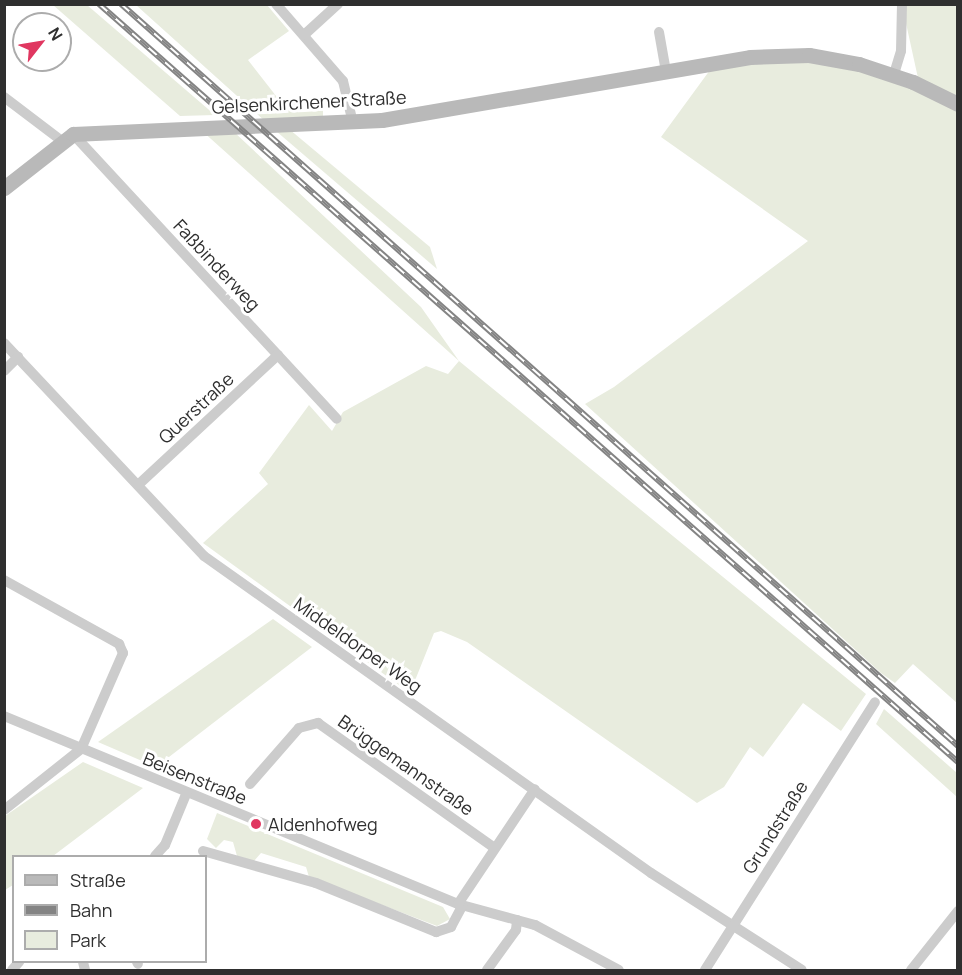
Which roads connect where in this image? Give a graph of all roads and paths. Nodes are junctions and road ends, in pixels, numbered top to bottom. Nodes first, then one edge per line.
1 (276, 4) edge
2 (338, 4) edge
3 (902, 4) edge
4 (659, 32) dead end
5 (304, 35) junction
6 (666, 71) junction
7 (894, 74) junction
8 (4, 98) edge
9 (957, 104) edge
10 (353, 123) junction
11 (68, 137) junction
12 (4, 188) edge
13 (4, 343) edge
14 (278, 355) junction
15 (18, 357) junction
16 (4, 371) edge
17 (336, 419) dead end
18 (138, 485) junction
19 (4, 580) edge
20 (874, 702) dead end
21 (4, 716) edge
22 (81, 749) junction
23 (250, 784) dead end
24 (535, 789) junction
25 (187, 792) junction
26 (4, 810) edge
27 (493, 847) junction
28 (203, 851) dead end
29 (155, 855) edge
30 (460, 905) junction
31 (957, 911) edge
32 (517, 920) junction
33 (734, 925) junction
34 (487, 970) edge
35 (619, 970) edge
36 (705, 970) edge
37 (802, 970) edge
38 (911, 970) edge

1 - 5 street
2 - 5 street
3 - 7 street
4 - 6 street
5 - 10 street
6 - 7 street, Gelsenkirchener Straße
6 - 10 street, Gelsenkirchener Straße
7 - 9 street, Gelsenkirchener Straße
8 - 11 street, Faßbinderweg
10 - 11 street, Gelsenkirchener Straße
11 - 12 street
11 - 14 street, Faßbinderweg
13 - 15 street, Middeldorper Weg
14 - 17 street, Faßbinderweg
14 - 18 street, Querstraße
15 - 16 street
15 - 18 street, Middeldorper Weg
18 - 24 street, Middeldorper Weg
19 - 22 street
20 - 33 street, Grundstraße
21 - 22 street, Beisenstraße
22 - 25 street, Beisenstraße
22 - 26 street
23 - 27 street, Brüggemannstraße
24 - 27 street
24 - 33 street, Middeldorper Weg
25 - 29 street
25 - 30 street, Beisenstraße
27 - 30 street
28 - 30 street
30 - 32 street, Beisenstraße
31 - 38 street
32 - 34 street
32 - 35 street, Beisenstraße
33 - 36 street, Grundstraße
33 - 37 street, Middeldorper Weg

